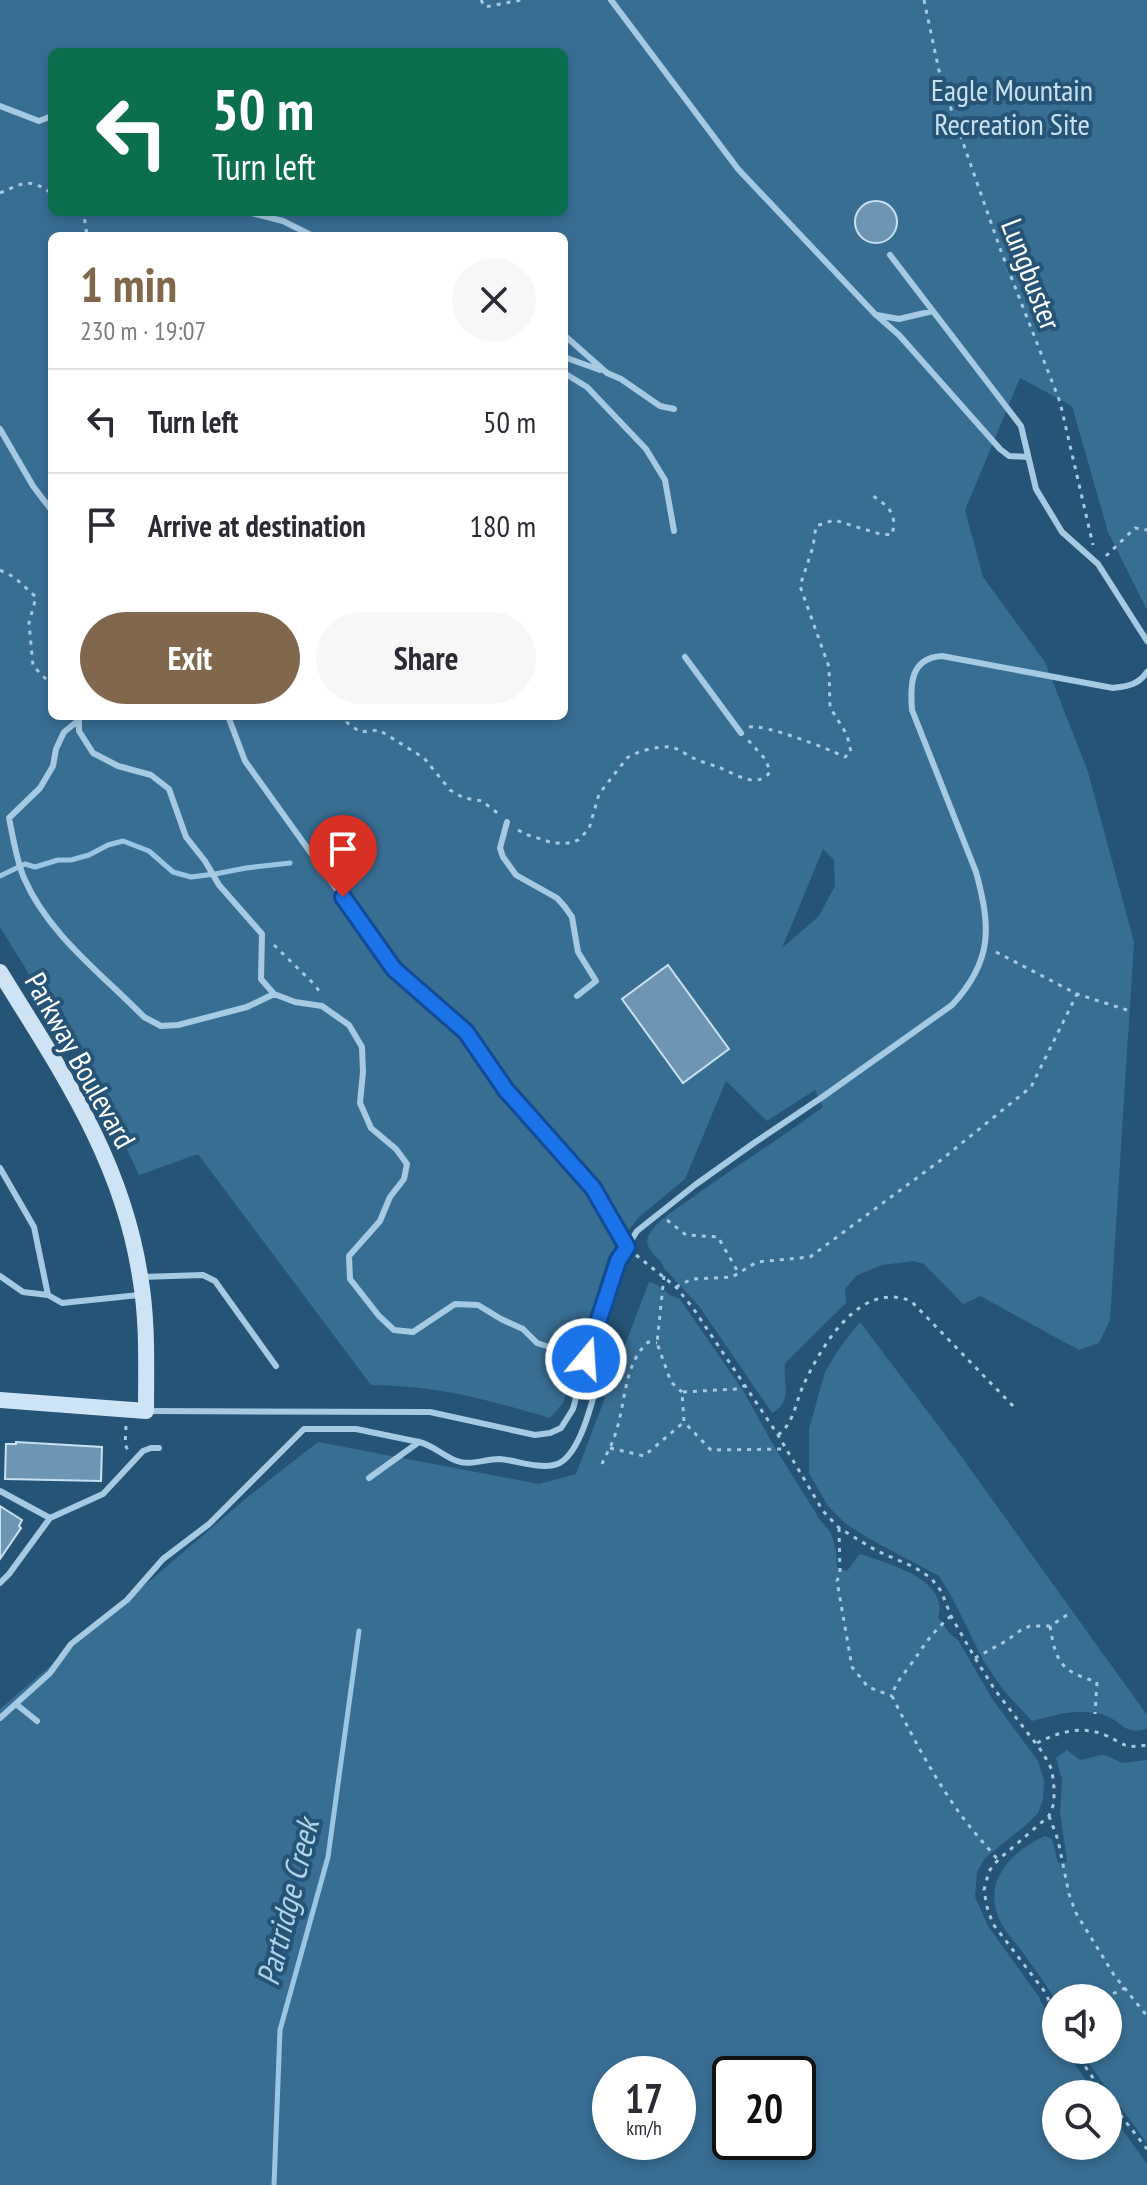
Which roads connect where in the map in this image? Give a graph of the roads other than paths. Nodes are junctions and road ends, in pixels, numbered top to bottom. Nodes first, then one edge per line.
1 (611, 0) edge
2 (0, 106) edge
3 (48, 118) edge
4 (263, 216) edge
5 (305, 232) edge
6 (890, 255) dead end
7 (933, 311) junction
8 (877, 315) junction
9 (568, 339) edge
10 (568, 358) edge
11 (607, 373) junction
12 (568, 375) edge
13 (674, 409) dead end
14 (0, 429) edge
15 (1028, 457) junction
16 (48, 506) edge
17 (674, 531) dead end
18 (1147, 641) edge
19 (685, 657) dead end
20 (1147, 672) edge
21 (230, 720) edge
22 (741, 733) road end
23 (507, 822) road end
24 (0, 972) edge
25 (274, 994) junction
26 (577, 996) dead end
27 (0, 1168) edge
28 (627, 1247) junction
29 (0, 1276) edge
30 (142, 1286) junction
31 (48, 1295) junction
32 (586, 1359) junction
33 (276, 1366) dead end
34 (0, 1400) edge
35 (146, 1411) junction
36 (419, 1442) junction
37 (159, 1448) dead end
38 (369, 1478) dead end
39 (0, 1491) edge
40 (50, 1518) junction
41 (0, 1583) edge
42 (16, 1704) junction
43 (0, 1718) edge
44 (37, 1721) dead end

1 - 8 lane
2 - 3 lane
4 - 5 lane
6 - 7 lane
7 - 8 lane
7 - 15 lane
8 - 15 lane
9 - 11 lane
10 - 11 lane
11 - 13 lane
12 - 17 lane
14 - 16 lane
15 - 18 lane
19 - 22 lane
20 - 28 lane
21 - 28 lane
23 - 26 lane
24 - 30 street, Parkway Boulevard
25 - 25 lane
25 - 32 lane
27 - 31 lane
28 - 32 lane
29 - 31 lane
30 - 31 lane
30 - 33 lane
30 - 35 street, Parkway Boulevard
32 - 35 lane
32 - 36 lane
34 - 35 street
36 - 38 lane
36 - 42 lane
37 - 40 lane
39 - 40 lane
40 - 41 lane
42 - 43 lane
42 - 44 lane

